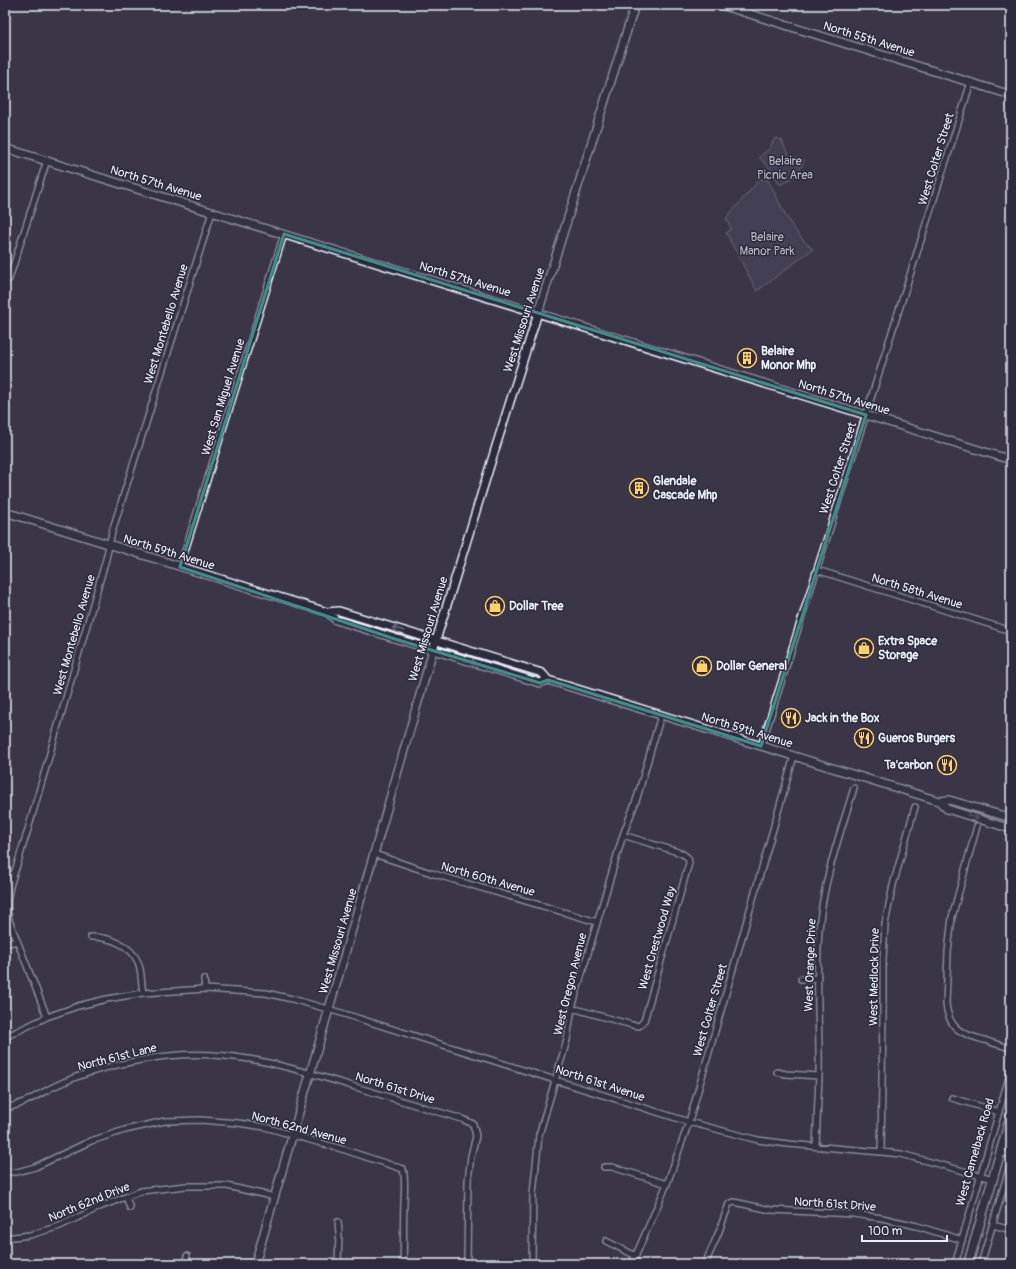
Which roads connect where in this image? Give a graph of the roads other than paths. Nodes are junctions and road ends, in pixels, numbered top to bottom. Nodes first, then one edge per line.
1 (635, 5) edge
2 (721, 5) edge
3 (971, 82) junction
4 (1011, 95) edge
5 (5, 148) edge
6 (47, 160) junction
7 (212, 212) junction
8 (284, 234) junction
9 (9, 280) dead end
10 (538, 314) junction
11 (866, 415) junction
12 (1011, 460) edge
13 (5, 512) edge
14 (109, 545) junction
15 (180, 567) junction
16 (817, 570) junction
17 (327, 612) junction
18 (1011, 631) edge
19 (436, 641) junction
20 (433, 650) junction
21 (548, 680) junction
22 (661, 715) junction
23 (761, 746) junction
24 (794, 756) junction
25 (854, 788) dead end
26 (939, 801) junction
27 (915, 808) dead end
28 (1011, 818) edge
29 (977, 826) dead end
30 (1011, 829) edge
31 (623, 835) junction
32 (374, 854) junction
33 (5, 873) edge
34 (12, 875) junction
35 (597, 922) junction
36 (91, 937) dead end
37 (17, 941) junction
38 (5, 944) edge
39 (802, 978) dead end
40 (818, 978) junction
41 (204, 979) dead end
42 (205, 988) junction
43 (143, 993) junction
44 (572, 1008) junction
45 (329, 1010) junction
46 (47, 1017) junction
47 (5, 1037) edge
48 (1011, 1048) edge
49 (1011, 1070) edge
50 (777, 1072) dead end
51 (311, 1073) junction
52 (819, 1076) junction
53 (555, 1079) junction
54 (952, 1098) dead end
55 (5, 1108) edge
56 (999, 1112) junction
57 (1011, 1116) edge
58 (689, 1122) junction
59 (293, 1135) junction
60 (816, 1146) junction
61 (881, 1152) junction
62 (1000, 1152) junction
63 (1011, 1155) edge
64 (1011, 1162) edge
65 (604, 1167) dead end
66 (5, 1172) edge
67 (980, 1175) junction
68 (993, 1179) junction
69 (667, 1184) junction
70 (126, 1197) junction
71 (275, 1197) junction
72 (130, 1208) dead end
73 (338, 1222) dead end
74 (993, 1225) junction
75 (1011, 1230) edge
76 (5, 1238) edge
77 (962, 1240) junction
78 (606, 1241) dead end
79 (187, 1256) dead end
80 (636, 1256) junction
81 (186, 1264) edge
82 (255, 1264) edge
83 (338, 1264) edge
84 (403, 1264) edge
85 (467, 1264) edge
86 (532, 1264) edge
87 (632, 1264) edge
88 (705, 1264) edge
89 (955, 1264) edge
90 (968, 1264) edge
91 (981, 1264) edge

1 - 10 street, West Missouri Avenue
2 - 3 street, North 55th Avenue
3 - 4 street, North 55th Avenue
3 - 11 street, West Colter Street
5 - 6 street, North 57th Avenue
6 - 7 street, North 57th Avenue
6 - 9 street
7 - 8 street, North 57th Avenue
7 - 14 street, West Montebello Avenue
8 - 10 street, North 57th Avenue
8 - 15 street, West San Miguel Avenue
10 - 11 street, North 57th Avenue
10 - 19 street, West Missouri Avenue
11 - 12 street, North 57th Avenue
11 - 16 street, West Colter Street
13 - 14 street, North 59th Avenue
14 - 15 street, North 59th Avenue
14 - 34 street, West Montebello Avenue
15 - 17 street, North 59th Avenue
16 - 18 street, North 58th Avenue
16 - 23 street, West Colter Street
19 -> 17 street, North 59th Avenue
17 - 20 street, North 59th Avenue
19 - 20 street, West Missouri Avenue
19 - 21 street, North 59th Avenue
20 -> 21 street, North 59th Avenue
20 - 32 street, West Missouri Avenue
21 - 22 street, North 59th Avenue
22 - 23 street, North 59th Avenue
22 - 31 street, West Oregon Avenue
23 - 24 street, North 59th Avenue
24 - 26 street, North 59th Avenue
24 - 58 street, West Colter Street
25 - 40 street, West Orange Drive
26 - 28 street, North 59th Avenue
26 -> 30 street, North 59th Avenue
27 - 61 street, West Medlock Drive
29 - 48 street
31 - 35 street, West Oregon Avenue
31 - 44 street, West Crestwood Way
32 - 35 street, North 60th Avenue
32 - 45 street, West Missouri Avenue
33 - 34 street
34 - 37 street, West Montebello Avenue
35 - 44 street, West Oregon Avenue
36 - 43 street
37 - 38 street
37 - 46 street, West Montebello Avenue
39 - 40 street
40 - 52 street, West Orange Drive
41 - 42 street
42 - 43 street, North 61st Avenue
42 - 45 street, North 61st Avenue
43 - 46 street, North 61st Avenue
44 - 53 street, West Oregon Avenue
45 - 51 street, West Missouri Avenue
45 - 53 street, North 61st Avenue
46 - 47 street
49 - 56 street, West Camelback Road
50 - 52 street
51 - 55 street, North 61st Lane
51 - 59 street, West Missouri Avenue
51 - 85 street, North 61st Drive
52 - 60 street, West Orange Drive
53 - 58 street, North 61st Avenue
53 - 86 street, West Oregon Avenue
54 - 56 street
56 - 67 street, West Camelback Road
57 - 62 main road, West Camelback Road
58 - 60 street, North 61st Avenue
58 - 69 street, West Colter Street
59 - 66 street, North 62nd Avenue
59 - 71 street, West Missouri Avenue
59 - 84 street, North 62nd Avenue
60 - 61 street, North 61st Avenue
61 - 67 street, North 61st Avenue
62 - 63 street
62 - 68 main road, West Camelback Road
64 - 74 street
65 - 69 street
67 - 68 street, North 61st Avenue
67 - 77 street, West Camelback Road
68 - 90 main road, West Camelback Road
69 - 80 street, West Colter Street
70 - 71 street, North 62nd Drive
70 - 72 street
70 - 76 street, North 62nd Drive
71 - 82 street, West Missouri Avenue
73 - 83 street
74 - 75 street
74 - 91 street
77 - 88 street, North 61st Drive
77 - 89 street, West Camelback Road
78 - 80 street
79 - 81 street
80 - 87 street, West Colter Street

